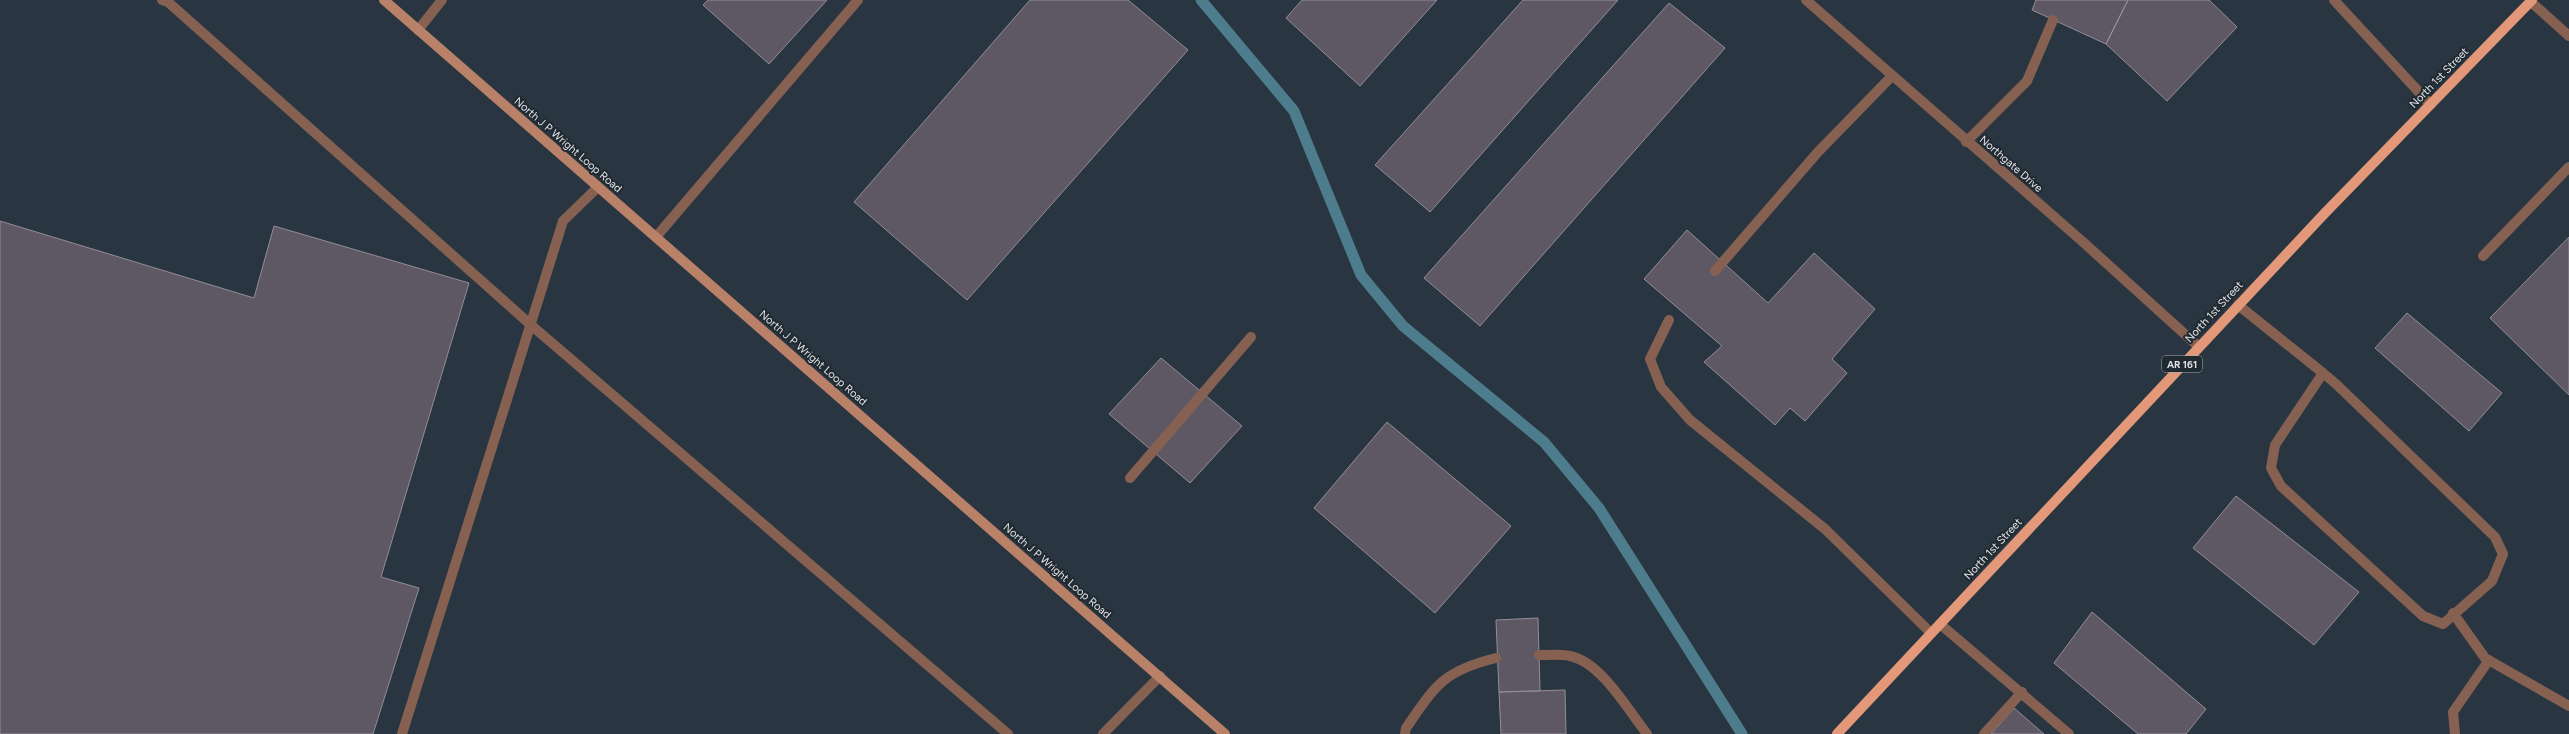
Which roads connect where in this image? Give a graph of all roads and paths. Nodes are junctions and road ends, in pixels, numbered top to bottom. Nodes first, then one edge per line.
1 (162, 0) edge
2 (384, 0) edge
3 (442, 0) edge
4 (858, 0) edge
5 (1806, 0) edge
6 (2334, 0) edge
7 (2531, 1) edge
8 (2053, 20) dead end
9 (418, 30) junction
10 (2569, 36) edge
11 (1892, 76) junction
12 (2430, 104) junction
13 (1966, 142) junction
14 (2569, 167) edge
15 (598, 187) junction
16 (656, 237) junction
17 (2483, 256) dead end
18 (1715, 271) dead end
19 (2238, 304) junction
20 (1669, 320) dead end
21 (530, 325) junction
22 (1251, 337) dead end
23 (2199, 347) junction
24 (2323, 373) junction
25 (1130, 478) dead end
26 (2453, 613) junction
27 (1940, 624) junction
28 (1931, 633) junction
29 (1539, 654) dead end
30 (1496, 658) dead end
31 (2489, 660) junction
32 (1160, 676) junction
33 (2022, 692) junction
34 (2569, 706) edge
35 (402, 734) edge
36 (1008, 734) edge
37 (1103, 734) edge
38 (1225, 734) edge
39 (1405, 734) edge
40 (1647, 734) edge
41 (1838, 734) edge
42 (1984, 734) edge
43 (2069, 734) edge
44 (2454, 734) edge

1 - 21 street
2 - 9 main road, North J P Wright Loop Road
3 - 9 street
4 - 16 street
5 - 11 street, Northgate Drive
6 - 12 street
7 - 10 street
7 - 12 main road, North 1st Street / AR 161
8 - 13 street
9 - 15 main road, North J P Wright Loop Road
11 - 13 street, Northgate Drive
11 - 18 street
12 - 19 main road, North 1st Street / AR 161
13 - 23 street, Northgate Drive
14 - 17 street
15 - 16 main road, North J P Wright Loop Road
15 - 21 street
16 - 32 main road, North J P Wright Loop Road
19 - 23 main road, North 1st Street / AR 161
19 - 24 street
20 - 28 street
21 - 35 street
21 - 36 street
22 - 25 street
23 - 27 main road, North 1st Street / AR 161
24 - 26 street
24 - 26 street
26 - 31 street
27 - 28 main road, North 1st Street / AR 161
27 - 33 street
28 - 41 main road, North 1st Street / AR 161
29 - 40 street
30 - 39 street
31 - 34 street
31 - 44 street
32 - 37 street
32 - 38 main road, North J P Wright Loop Road
33 - 42 street
33 - 43 street

